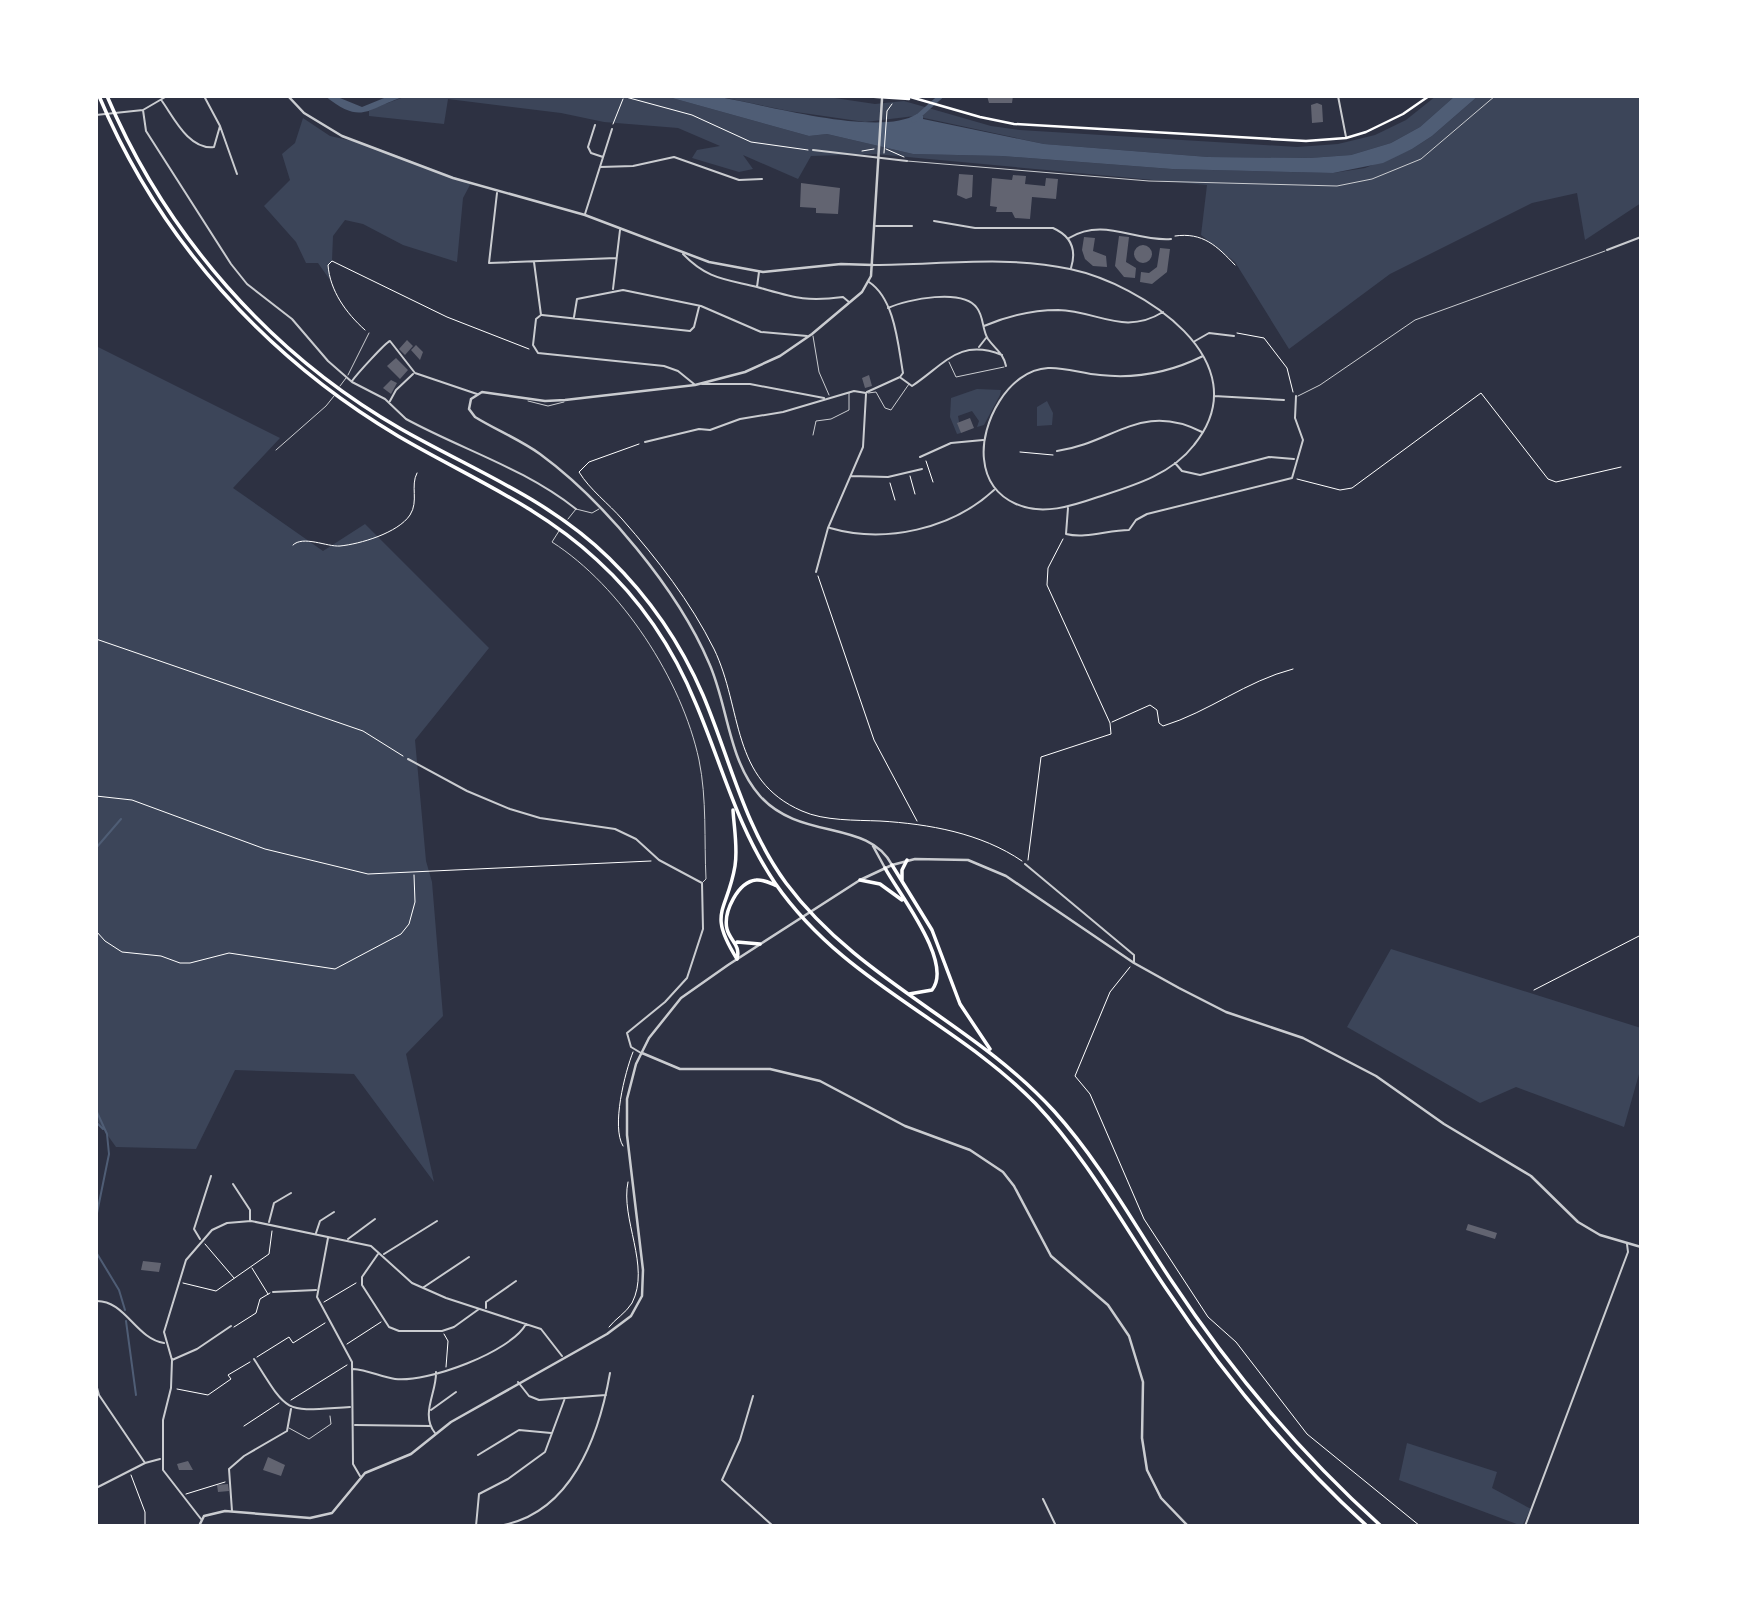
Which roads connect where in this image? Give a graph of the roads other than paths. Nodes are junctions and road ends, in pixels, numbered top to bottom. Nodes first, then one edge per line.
1 (99, 96) edge
2 (107, 96) edge
3 (167, 96) edge
4 (204, 96) edge
5 (288, 96) edge
6 (862, 96) edge
7 (907, 96) edge
8 (1338, 96) edge
9 (1429, 96) edge
10 (1496, 96) edge
11 (913, 98) junction
12 (883, 99) junction
13 (162, 101) junction
14 (141, 110) junction
15 (96, 115) edge
16 (595, 125) dead end
17 (220, 126) junction
18 (612, 129) road end
19 (1346, 138) junction
20 (813, 150) road end
21 (604, 157) junction
22 (879, 157) junction
23 (907, 161) joint
24 (600, 167) junction
25 (237, 174) dead end
26 (762, 179) dead end
27 (497, 190) junction
28 (585, 215) junction
29 (934, 221) dead end
30 (875, 226) junction
31 (912, 226) dead end
32 (620, 230) junction
33 (1641, 237) edge
34 (1069, 238) junction
35 (1171, 239) road end
36 (1607, 250) joint
37 (683, 254) junction
38 (616, 258) junction
39 (534, 262) junction
40 (873, 265) junction
41 (1071, 269) junction
42 (759, 271) junction
43 (869, 282) junction
44 (757, 288) junction
45 (612, 290) junction
46 (850, 303) junction
47 (699, 306) junction
48 (888, 308) junction
49 (1164, 312) junction
50 (541, 315) junction
51 (574, 317) junction
52 (984, 326) junction
53 (369, 333) road end
54 (810, 335) junction
55 (1234, 336) road end
56 (986, 337) junction
57 (1194, 342) junction
58 (975, 348) junction
59 (1003, 356) junction
60 (1203, 356) junction
61 (947, 360) junction
62 (1006, 366) joint
63 (415, 373) junction
64 (346, 377) junction
65 (900, 377) junction
66 (352, 382) junction
67 (702, 384) junction
68 (909, 384) junction
69 (695, 385) junction
70 (849, 393) junction
71 (866, 393) junction
72 (477, 394) junction
73 (1213, 396) junction
74 (830, 397) junction
75 (1295, 397) joint
76 (825, 399) junction
77 (1284, 400) dead end
78 (390, 402) junction
79 (1202, 432) junction
80 (813, 435) dead end
81 (984, 440) junction
82 (645, 442) road end
83 (276, 450) dead end
84 (1057, 451) dead end
85 (920, 457) dead end
86 (1295, 459) junction
87 (1175, 463) junction
88 (922, 469) dead end
89 (851, 476) junction
90 (995, 489) junction
91 (1069, 507) junction
92 (602, 508) junction
93 (576, 509) junction
94 (828, 528) junction
95 (816, 572) road end
96 (408, 759) road end
97 (733, 805) junction
98 (871, 843) junction
99 (907, 860) junction
100 (1027, 862) road end
101 (892, 865) junction
102 (885, 868) junction
103 (860, 880) junction
104 (702, 883) junction
105 (902, 883) junction
106 (777, 886) junction
107 (903, 901) junction
108 (735, 942) junction
109 (760, 944) junction
110 (737, 959) junction
111 (1134, 963) junction
112 (906, 994) junction
113 (641, 1053) junction
114 (993, 1054) junction
115 (211, 1177) dead end
116 (233, 1184) dead end
117 (290, 1193) dead end
118 (334, 1212) dead end
119 (375, 1219) dead end
120 (250, 1221) junction
121 (437, 1222) dead end
122 (268, 1223) junction
123 (315, 1234) junction
124 (328, 1237) junction
125 (201, 1240) junction
126 (347, 1240) junction
127 (1627, 1242) junction
128 (1641, 1247) edge
129 (379, 1252) junction
130 (383, 1255) junction
131 (469, 1257) dead end
132 (516, 1281) dead end
133 (423, 1288) junction
134 (317, 1290) junction
135 (272, 1292) road end
136 (96, 1301) edge
137 (479, 1308) junction
138 (486, 1309) junction
139 (526, 1322) junction
140 (232, 1327) road end
141 (165, 1343) junction
142 (562, 1356) junction
143 (254, 1359) road end
144 (173, 1360) junction
145 (352, 1369) junction
146 (436, 1372) junction
147 (610, 1373) dead end
148 (518, 1382) junction
149 (96, 1384) edge
150 (456, 1392) dead end
151 (606, 1395) junction
152 (753, 1396) dead end
153 (565, 1398) junction
154 (351, 1406) junction
155 (291, 1409) junction
156 (430, 1411) junction
157 (330, 1416) dead end
158 (354, 1425) junction
159 (429, 1426) junction
160 (288, 1427) junction
161 (435, 1434) junction
162 (552, 1434) junction
163 (478, 1455) dead end
164 (161, 1459) junction
165 (145, 1463) junction
166 (361, 1477) junction
167 (96, 1488) edge
168 (1043, 1499) dead end
169 (232, 1512) junction
170 (202, 1520) junction
171 (199, 1526) edge
172 (476, 1526) edge
173 (497, 1526) edge
174 (773, 1526) edge
175 (1056, 1526) edge
176 (1188, 1526) edge
177 (1367, 1526) edge
178 (1381, 1526) edge
179 (1525, 1526) edge

1 - 97 highway
2 - 112 highway
3 - 13 street
4 - 17 street
5 - 27 street
6 - 12 main road
7 - 11 main road
8 - 19 street
9 - 19 main road
10 - 23 lane
11 - 12 main road
11 - 19 main road
12 - 22 street
13 - 14 street
13 - 17 street
14 - 15 street
14 - 64 street
16 - 21 street
17 - 25 street
18 - 21 street
20 - 22 street
21 - 24 street
22 - 23 street
22 - 30 street
24 - 26 street
24 - 28 street
27 - 28 street
27 - 39 street
28 - 32 street
29 - 34 street
30 - 31 street
30 - 40 street
32 - 37 street
32 - 38 street
33 - 36 street
34 - 35 street
34 - 41 street
36 - 75 lane
37 - 42 street
37 - 44 street
38 - 39 street
38 - 45 street
39 - 50 street
40 - 41 street
40 - 42 street
40 - 43 street
41 - 49 street
42 - 44 street
43 - 46 street
43 - 48 street
44 - 46 street
45 - 47 street
45 - 51 street
46 - 54 street
47 - 51 street
47 - 54 street
48 - 52 street
48 - 65 street
49 - 52 street
49 - 57 street
50 - 51 street
50 - 69 street
52 - 56 street
53 - 64 lane
54 - 67 street
54 - 74 lane
55 - 57 street
56 - 58 street
56 - 59 street
57 - 60 street
58 - 59 street
58 - 61 street
59 - 62 street
60 - 73 street
60 - 81 street
61 - 62 lane
61 - 68 street
63 - 66 street
63 - 72 street
63 - 78 street
64 - 66 street
64 - 83 lane
65 - 68 street
65 - 71 street
66 - 78 street
67 - 69 street
67 - 76 street
68 - 71 lane
69 - 72 street
70 - 71 street
70 - 74 street
70 - 80 lane
71 - 89 street
72 - 92 street
73 - 77 street
73 - 79 street
74 - 76 street
75 - 86 street
76 - 82 street
78 - 93 street
79 - 84 street
79 - 87 street
81 - 85 street
81 - 90 street
86 - 87 street
86 - 91 street
87 - 91 street
88 - 89 street
89 - 94 street
90 - 91 street
90 - 94 street
92 - 93 lane
92 - 98 street
93 - 104 lane
94 - 95 street
96 - 104 street
97 - 106 highway
97 - 110 highway
98 - 101 street
98 - 102 street
99 - 101 street
99 - 105 highway
99 - 111 street
100 - 111 street
101 - 102 street
101 - 105 highway
102 - 103 street
102 - 107 highway
103 - 107 highway
103 - 109 street
104 - 113 street
105 - 114 highway
106 - 108 highway
106 - 177 highway
107 - 112 highway
108 - 109 highway
108 - 110 highway
109 - 110 street
110 - 113 street
111 - 127 street
112 - 114 highway
113 - 142 street
113 - 176 street
114 - 178 highway
115 - 125 street
116 - 120 street
117 - 122 street
118 - 123 street
119 - 126 street
120 - 122 street
120 - 125 street
121 - 130 street
122 - 123 street
123 - 124 street
124 - 126 street
124 - 134 street
125 - 141 street
126 - 129 street
127 - 128 street
127 - 179 street
129 - 130 street
129 - 137 street
130 - 133 street
131 - 133 street
132 - 138 street
133 - 137 street
134 - 135 street
134 - 145 street
136 - 141 street
137 - 138 street
138 - 139 street
139 - 142 street
139 - 146 street
140 - 144 street
141 - 144 street
142 - 148 street
143 - 155 street
144 - 164 street
145 - 146 street
145 - 154 street
146 - 156 street
147 - 151 street
148 - 153 street
148 - 161 street
149 - 165 street
150 - 156 street
151 - 153 street
151 - 173 street
152 - 174 street
153 - 162 street
154 - 155 street
154 - 158 street
155 - 160 street
156 - 159 street
157 - 160 lane
158 - 159 street
158 - 166 street
159 - 161 street
160 - 169 street
161 - 166 street
162 - 163 street
162 - 172 street
164 - 165 street
164 - 170 street
165 - 167 street
166 - 169 street
168 - 175 street
169 - 170 street
170 - 171 street

